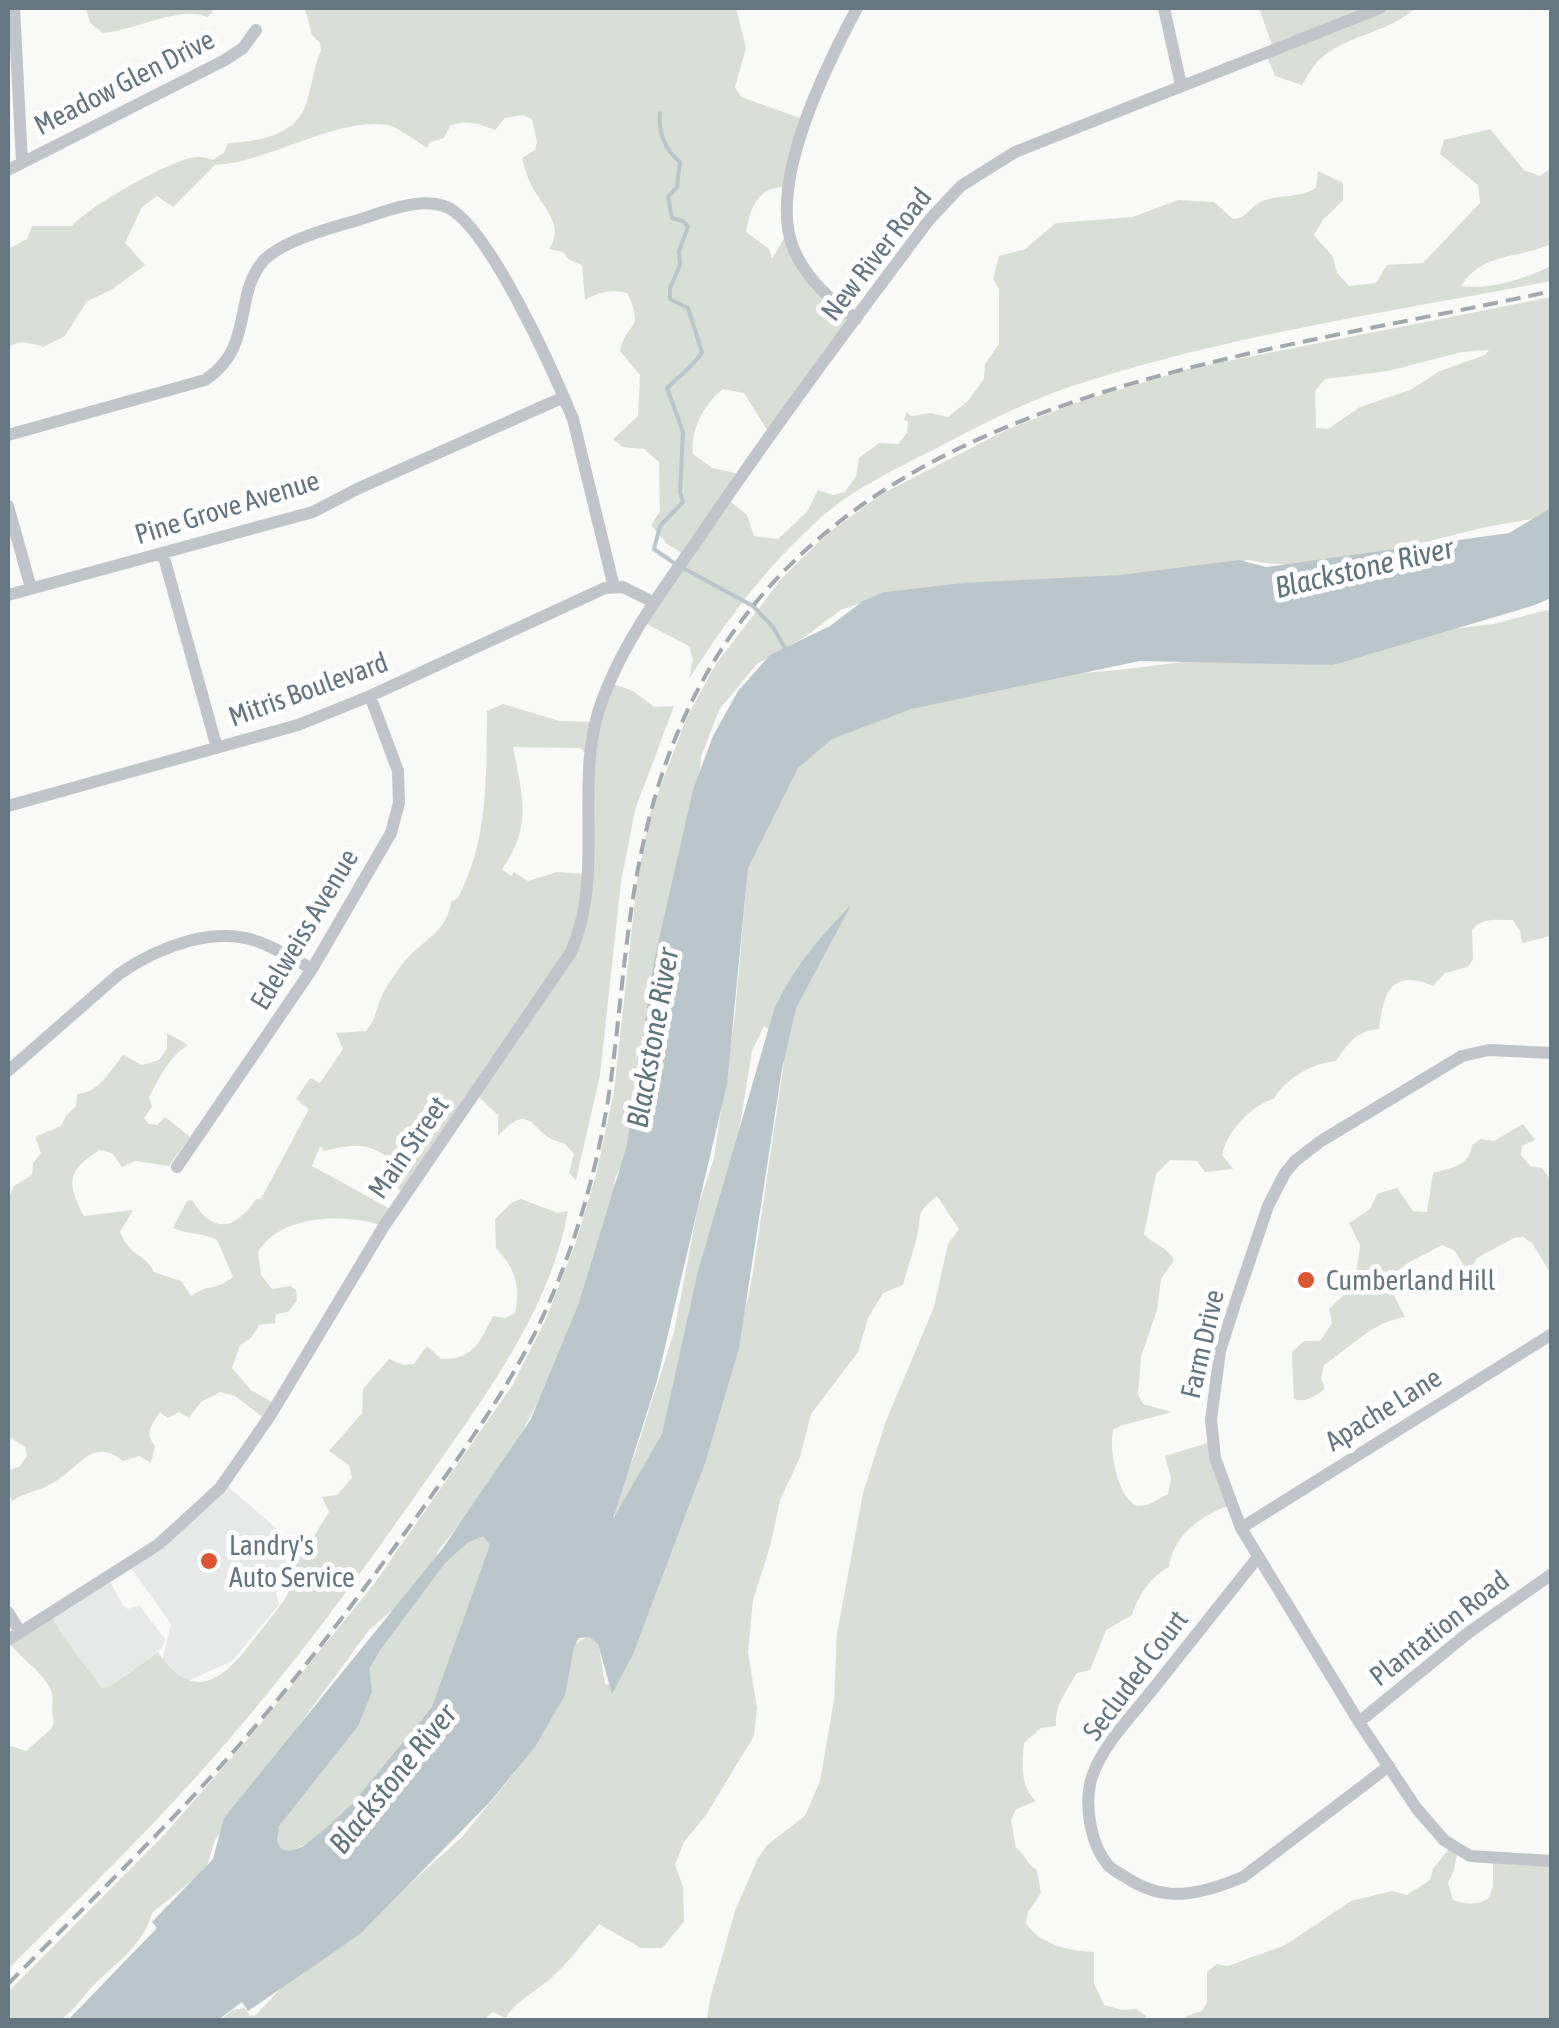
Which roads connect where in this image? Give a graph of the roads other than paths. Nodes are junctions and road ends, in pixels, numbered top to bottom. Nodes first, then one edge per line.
1 (14, 8) edge
2 (857, 8) edge
3 (1164, 8) edge
4 (1380, 8) edge
5 (256, 30) dead end
6 (1181, 85) junction
7 (22, 162) junction
8 (8, 170) edge
9 (856, 319) junction
10 (564, 397) junction
11 (8, 435) edge
12 (8, 506) edge
13 (163, 554) junction
14 (670, 577) joint
15 (614, 587) junction
16 (30, 588) junction
17 (8, 595) edge
18 (653, 602) junction
19 (370, 696) junction
20 (217, 748) junction
21 (8, 806) edge
22 (312, 969) junction
23 (1552, 1053) edge
24 (8, 1072) edge
25 (177, 1167) dead end
26 (1552, 1334) edge
27 (1241, 1528) junction
28 (1258, 1557) junction
29 (1552, 1574) edge
30 (8, 1612) edge
31 (14, 1636) edge
32 (1360, 1722) junction
33 (1389, 1766) junction
34 (1552, 1861) edge

1 - 7 street
2 - 9 street
3 - 6 street
4 - 6 street, New River Road
5 - 7 street, Meadow Glen Drive
6 - 9 street, New River Road
7 - 8 street, Meadow Glen Drive
9 - 14 street, New River Road
10 - 11 street
10 - 13 street, Pine Grove Avenue
10 - 15 street
12 - 16 street
13 - 16 street, Pine Grove Avenue
13 - 20 street
14 - 18 street, Main Street
15 - 18 street
15 - 19 street, Mitris Boulevard
16 - 17 street, Pine Grove Avenue
18 - 31 street, Main Street
19 - 20 street, Mitris Boulevard
19 - 22 street, Edelweiss Avenue
20 - 21 street, Mitris Boulevard
22 - 24 street
22 - 25 street, Edelweiss Avenue
23 - 27 street, Farm Drive
26 - 27 street, Apache Lane
27 - 28 street, Farm Drive
28 - 32 street, Farm Drive
28 - 33 street, Secluded Court
29 - 32 street, Plantation Road
30 - 31 street
32 - 33 street, Farm Drive
33 - 34 street, Farm Drive

